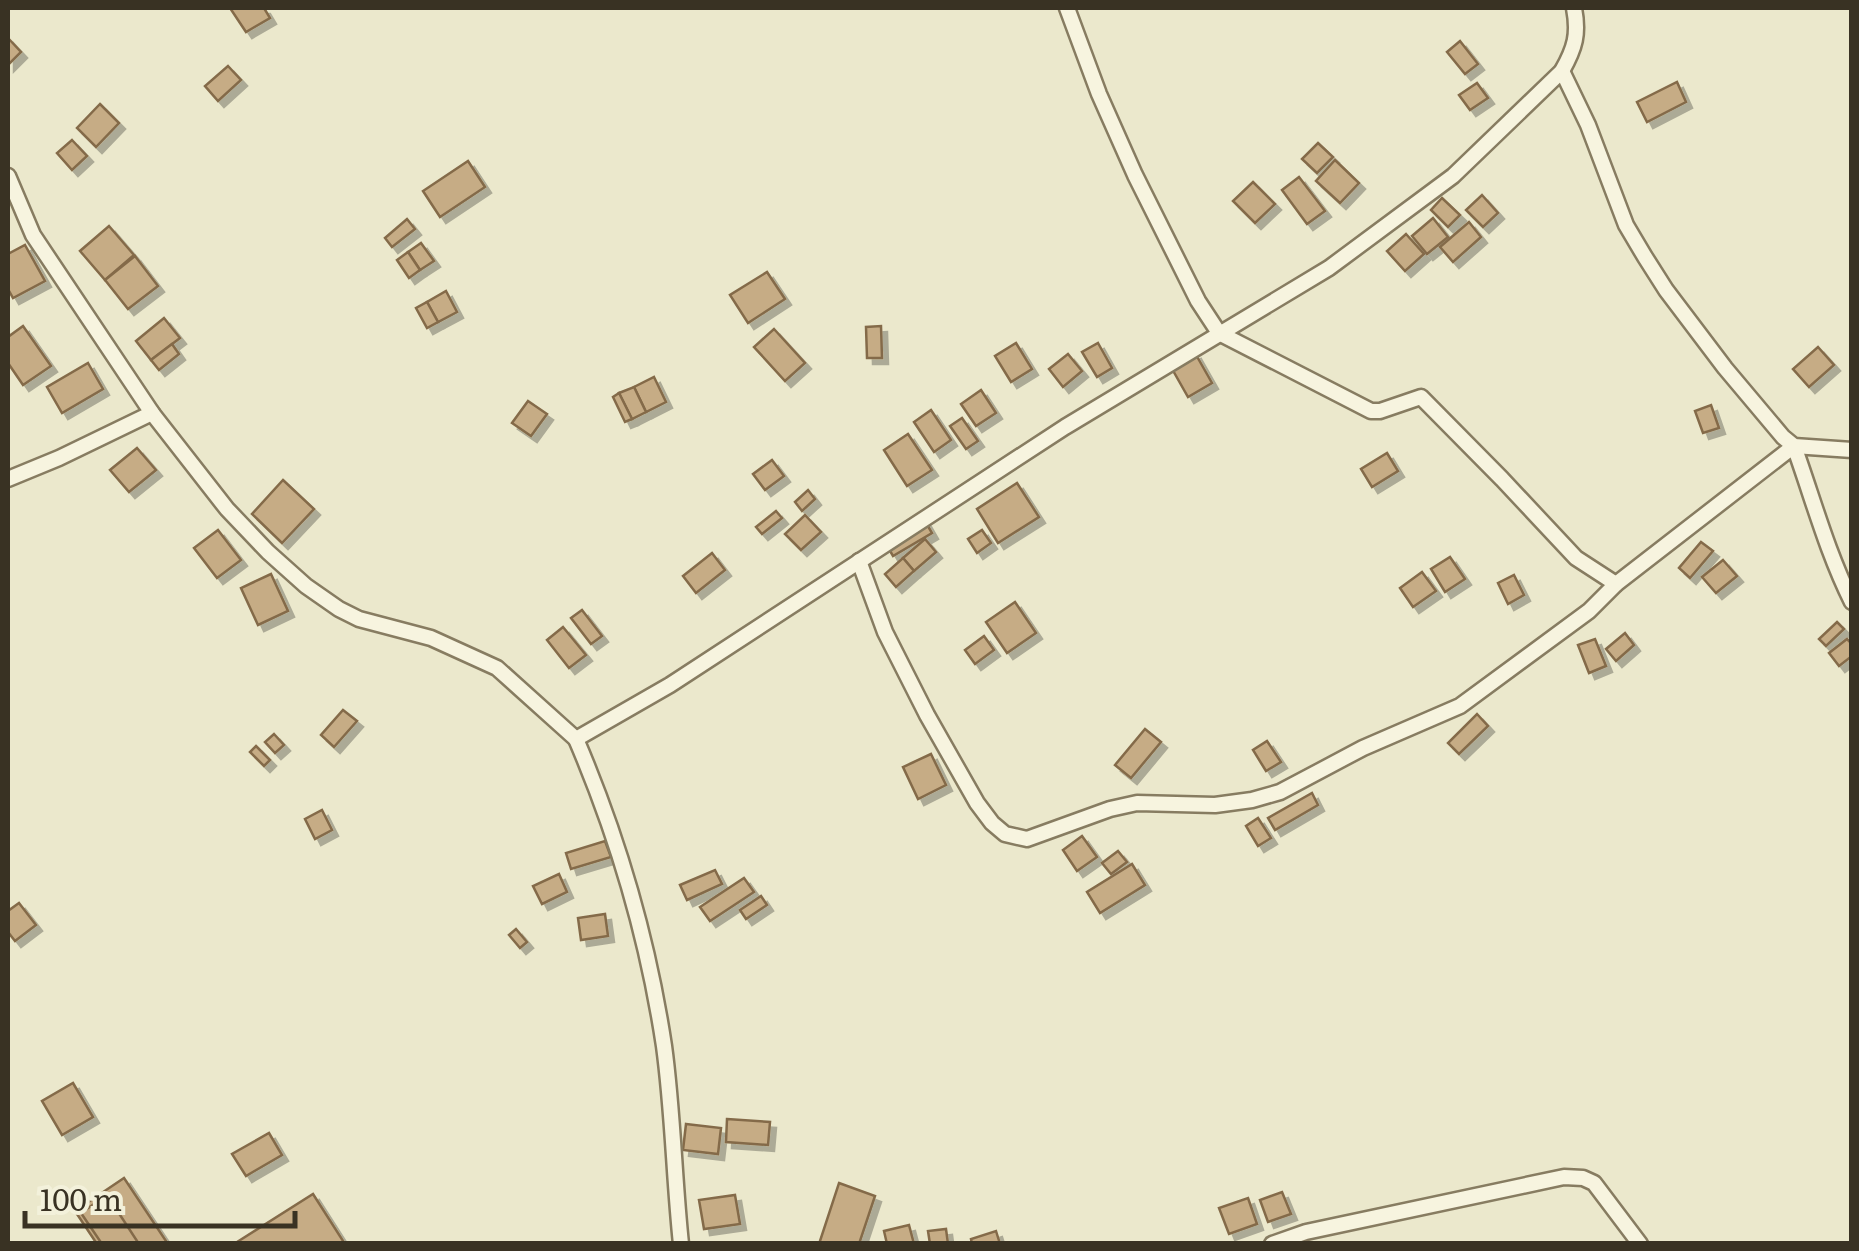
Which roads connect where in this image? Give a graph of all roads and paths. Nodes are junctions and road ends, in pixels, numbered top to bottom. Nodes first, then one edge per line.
1 (1067, 8) edge
2 (1574, 8) edge
3 (1562, 71) junction
4 (8, 176) edge
5 (1219, 333) junction
6 (152, 413) junction
7 (1794, 446) junction
8 (1852, 450) edge
9 (8, 480) edge
10 (859, 561) junction
11 (1616, 584) junction
12 (1852, 602) edge
13 (576, 739) junction
14 (1293, 1240) edge
15 (681, 1244) edge
16 (1272, 1244) edge
17 (1640, 1244) edge

1 - 5 street
2 - 3 street
3 - 5 street
3 - 7 street
4 - 6 street
5 - 10 street
5 - 11 street
6 - 9 street
6 - 13 street
7 - 8 street
7 - 11 street
7 - 12 street
10 - 11 street
10 - 13 street
13 - 15 street
14 - 16 street
14 - 17 street

